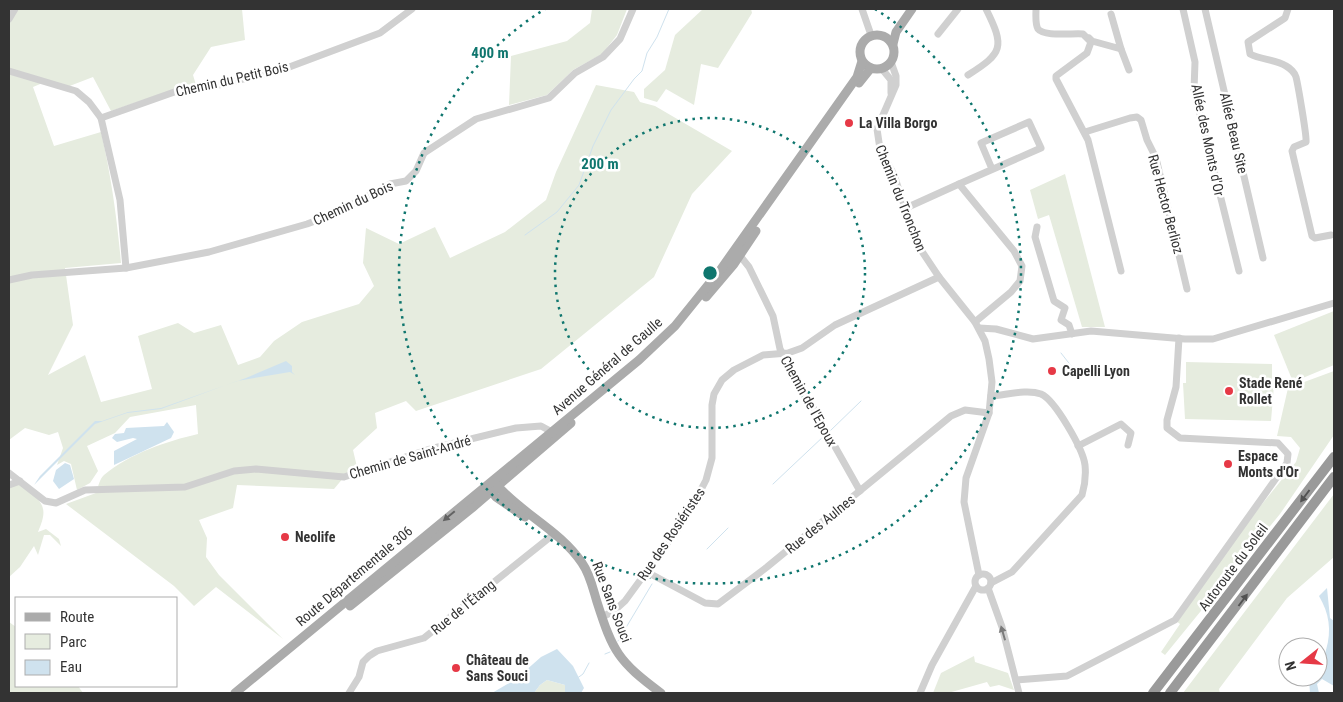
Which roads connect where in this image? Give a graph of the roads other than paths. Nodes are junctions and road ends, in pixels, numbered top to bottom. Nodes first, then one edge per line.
1 (15, 9) edge
2 (412, 9) edge
3 (633, 9) edge
4 (862, 9) edge
5 (905, 9) edge
6 (912, 9) edge
7 (958, 9) edge
8 (986, 9) edge
9 (1036, 9) edge
10 (1183, 9) edge
11 (1205, 9) edge
12 (1288, 9) edge
13 (1111, 14) dead end
14 (9, 19) edge
15 (938, 34) dead end
16 (871, 35) junction
17 (883, 35) junction
18 (1089, 38) junction
19 (893, 44) junction
20 (1121, 49) junction
21 (862, 61) junction
22 (891, 62) junction
23 (871, 68) junction
24 (882, 69) junction
25 (1128, 70) dead end
26 (9, 72) edge
27 (968, 76) dead end
28 (891, 93) junction
29 (101, 118) junction
30 (1085, 132) junction
31 (992, 169) junction
32 (958, 184) junction
33 (906, 208) junction
34 (1037, 227) dead end
35 (1331, 235) dead end
36 (740, 256) junction
37 (1263, 258) dead end
38 (126, 268) junction
39 (1121, 271) dead end
40 (1239, 271) dead end
41 (939, 277) junction
42 (9, 280) edge
43 (1187, 289) dead end
44 (1334, 303) edge
45 (977, 325) junction
46 (1072, 334) junction
47 (1180, 338) junction
48 (783, 353) junction
49 (991, 396) junction
50 (989, 413) junction
51 (554, 434) junction
52 (1128, 445) dead end
53 (1078, 446) junction
54 (1334, 457) edge
55 (9, 472) edge
56 (1334, 478) edge
57 (20, 481) junction
58 (9, 485) edge
59 (491, 488) junction
60 (860, 491) junction
61 (509, 506) junction
62 (472, 508) junction
63 (536, 521) junction
64 (554, 534) junction
65 (647, 572) junction
66 (986, 580) junction
67 (978, 587) junction
68 (602, 617) junction
69 (1213, 639) junction
70 (1190, 645) junction
71 (1016, 680) junction
72 (235, 693) edge
73 (244, 693) edge
74 (349, 693) edge
75 (661, 693) edge
76 (920, 693) edge
77 (1020, 693) edge
78 (1145, 693) edge
79 (1153, 693) edge
80 (1170, 693) edge
81 (1176, 693) edge

1 - 14 street
2 - 29 street, Chemin du Petit Bois
3 - 38 street, Chemin du Bois
4 - 16 street
5 - 17 main road
6 - 19 main road
7 - 15 street
8 - 27 street
9 - 18 street
10 - 40 street, Allée des Monts d'Or
11 - 37 street, Allée Beau Site
12 - 35 street
13 - 20 street
16 - 17 main road
16 - 21 main road
17 - 19 main road
18 - 20 street
18 - 30 street
19 - 22 main road
20 - 25 street
21 - 23 main road
21 - 36 main road, Avenue Général de Gaulle
22 - 24 main road
22 - 28 street, Chemin du Tronchon
23 - 24 main road
23 - 36 main road, Avenue Général de Gaulle
24 - 28 street
26 - 29 street
28 - 33 street, Chemin du Tronchon
29 - 38 street
30 - 39 street
30 - 43 street, Rue Hector Berlioz
31 - 31 street
31 - 32 street
32 - 33 street
32 - 45 street
33 - 41 street, Chemin du Tronchon
34 - 46 street
36 - 48 street, Chemin de l'Epoux
36 - 51 main road, Avenue Général de Gaulle
38 - 42 street, Chemin du Bois
41 - 45 street, Chemin du Tronchon
41 - 48 street, Rue des Rosiéristes
44 - 47 street
45 - 46 street
45 - 49 street, Chemin du Tronchon
46 - 47 street
47 - 71 street
48 - 60 street, Chemin de l'Epoux
48 - 65 street, Rue des Rosiéristes
49 - 50 street, Chemin du Tronchon
49 - 53 street
50 - 60 street, Rue des Aulnes
50 - 66 street, Chemin du Tronchon
51 - 57 street, Chemin de Saint-André
51 - 59 main road, Route Départementale 306
52 - 53 street
53 - 66 street
54 -> 70 highway, Autoroute du Soleil
55 - 57 street
69 -> 56 highway, Autoroute du Soleil
57 - 58 street
59 - 61 main road, Rue Sans Souci
59 - 62 main road, Route Départementale 306
59 - 63 main road, Rue Sans Souci
59 -> 72 main road, Route Départementale 306
60 - 65 street, Rue des Aulnes
61 - 62 main road
61 - 63 main road, Rue Sans Souci
62 - 73 main road, Route Départementale 306
63 - 64 main road, Rue Sans Souci
64 - 68 main road, Rue Sans Souci
64 - 74 street, Rue de l'Étang
65 - 68 street, Rue des Rosiéristes
66 - 67 street
66 - 67 street
71 -> 66 street, Chemin du Tronchon
67 - 76 street
68 - 75 main road, Rue Sans Souci
69 - 80 highway, Autoroute du Soleil
69 - 81 highway
70 - 78 highway
70 - 79 highway, Autoroute du Soleil
71 - 77 street, Chemin du Tronchon

